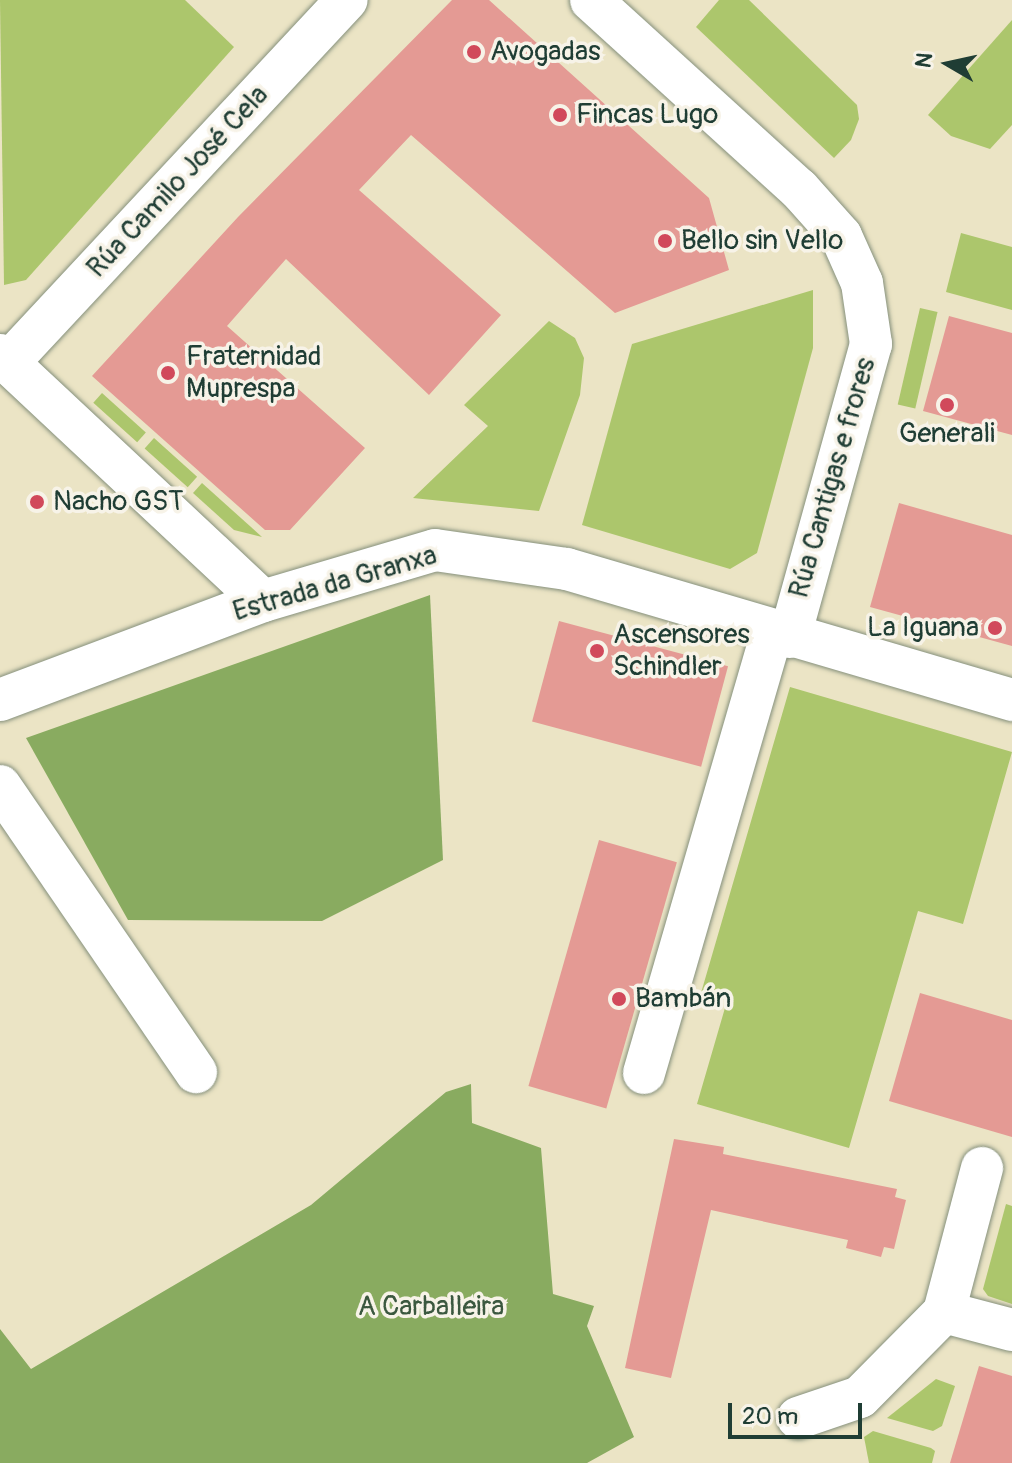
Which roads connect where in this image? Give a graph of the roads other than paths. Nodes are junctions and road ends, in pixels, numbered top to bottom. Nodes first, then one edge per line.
1 (346, 0) edge
2 (591, 0) edge
3 (4, 358) edge
4 (263, 601) junction
5 (781, 634) junction
6 (0, 700) edge
7 (1012, 700) edge
8 (0, 786) edge
9 (196, 1072) dead end
10 (644, 1073) dead end
11 (982, 1168) dead end
12 (944, 1312) junction
13 (1012, 1330) edge
14 (798, 1418) dead end

1 - 3 street, Rúa Camilo José Cela
2 - 5 street, Rúa Cantigas e frores
3 - 4 street
4 - 5 street, Estrada da Granxa
4 - 6 street, Estrada da Granxa
5 - 7 street, Estrada da Granxa
5 - 10 street
8 - 9 street
11 - 12 street
12 - 13 street
12 - 14 street

